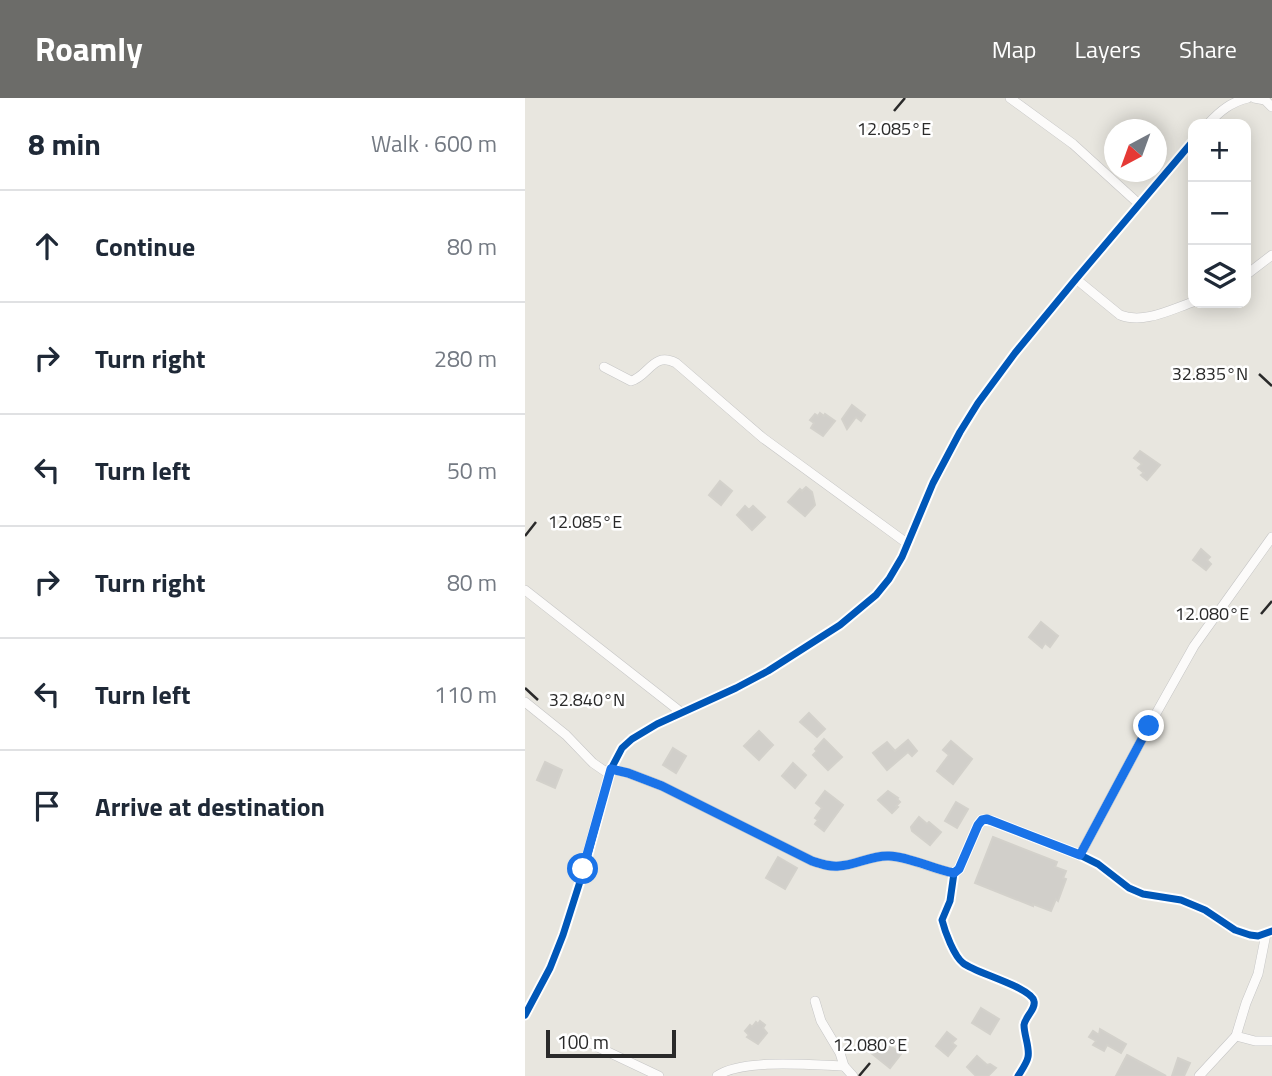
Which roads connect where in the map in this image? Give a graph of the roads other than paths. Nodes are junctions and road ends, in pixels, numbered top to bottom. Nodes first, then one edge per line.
1 (1010, 98) edge
2 (1248, 98) edge
3 (1254, 98) edge
4 (1234, 100) edge
5 (1272, 107) edge
6 (1213, 119) edge
7 (1188, 147) edge
8 (1139, 204) junction
9 (1272, 255) edge
10 (1251, 271) edge
11 (1076, 279) junction
12 (1188, 304) edge
13 (604, 367) dead end
14 (1272, 537) edge
15 (908, 544) junction
16 (525, 590) edge
17 (525, 702) edge
18 (682, 713) junction
19 (610, 772) junction
20 (1080, 855) junction
21 (954, 873) junction
22 (1269, 932) edge
23 (815, 1001) dead end
24 (525, 1015) edge
25 (1236, 1036) junction
26 (1272, 1041) edge
27 (587, 1042) dead end
28 (844, 1066) junction
29 (659, 1076) edge
30 (717, 1076) edge
31 (853, 1076) edge
32 (1018, 1076) edge
33 (1199, 1076) edge

1 - 8 street
2 - 4 street
3 - 5 street
4 - 6 street
7 - 8 street
8 - 11 street
9 - 10 street
11 - 12 street
11 - 15 street
13 - 15 street
14 - 20 street
15 - 18 street
16 - 18 street
17 - 19 street
18 - 19 street
19 - 21 street
19 - 24 street
20 - 21 street
20 - 22 street
21 - 32 street
22 - 25 street
23 - 28 street
25 - 26 street
25 - 33 street
27 - 29 street
28 - 30 street
28 - 31 street

